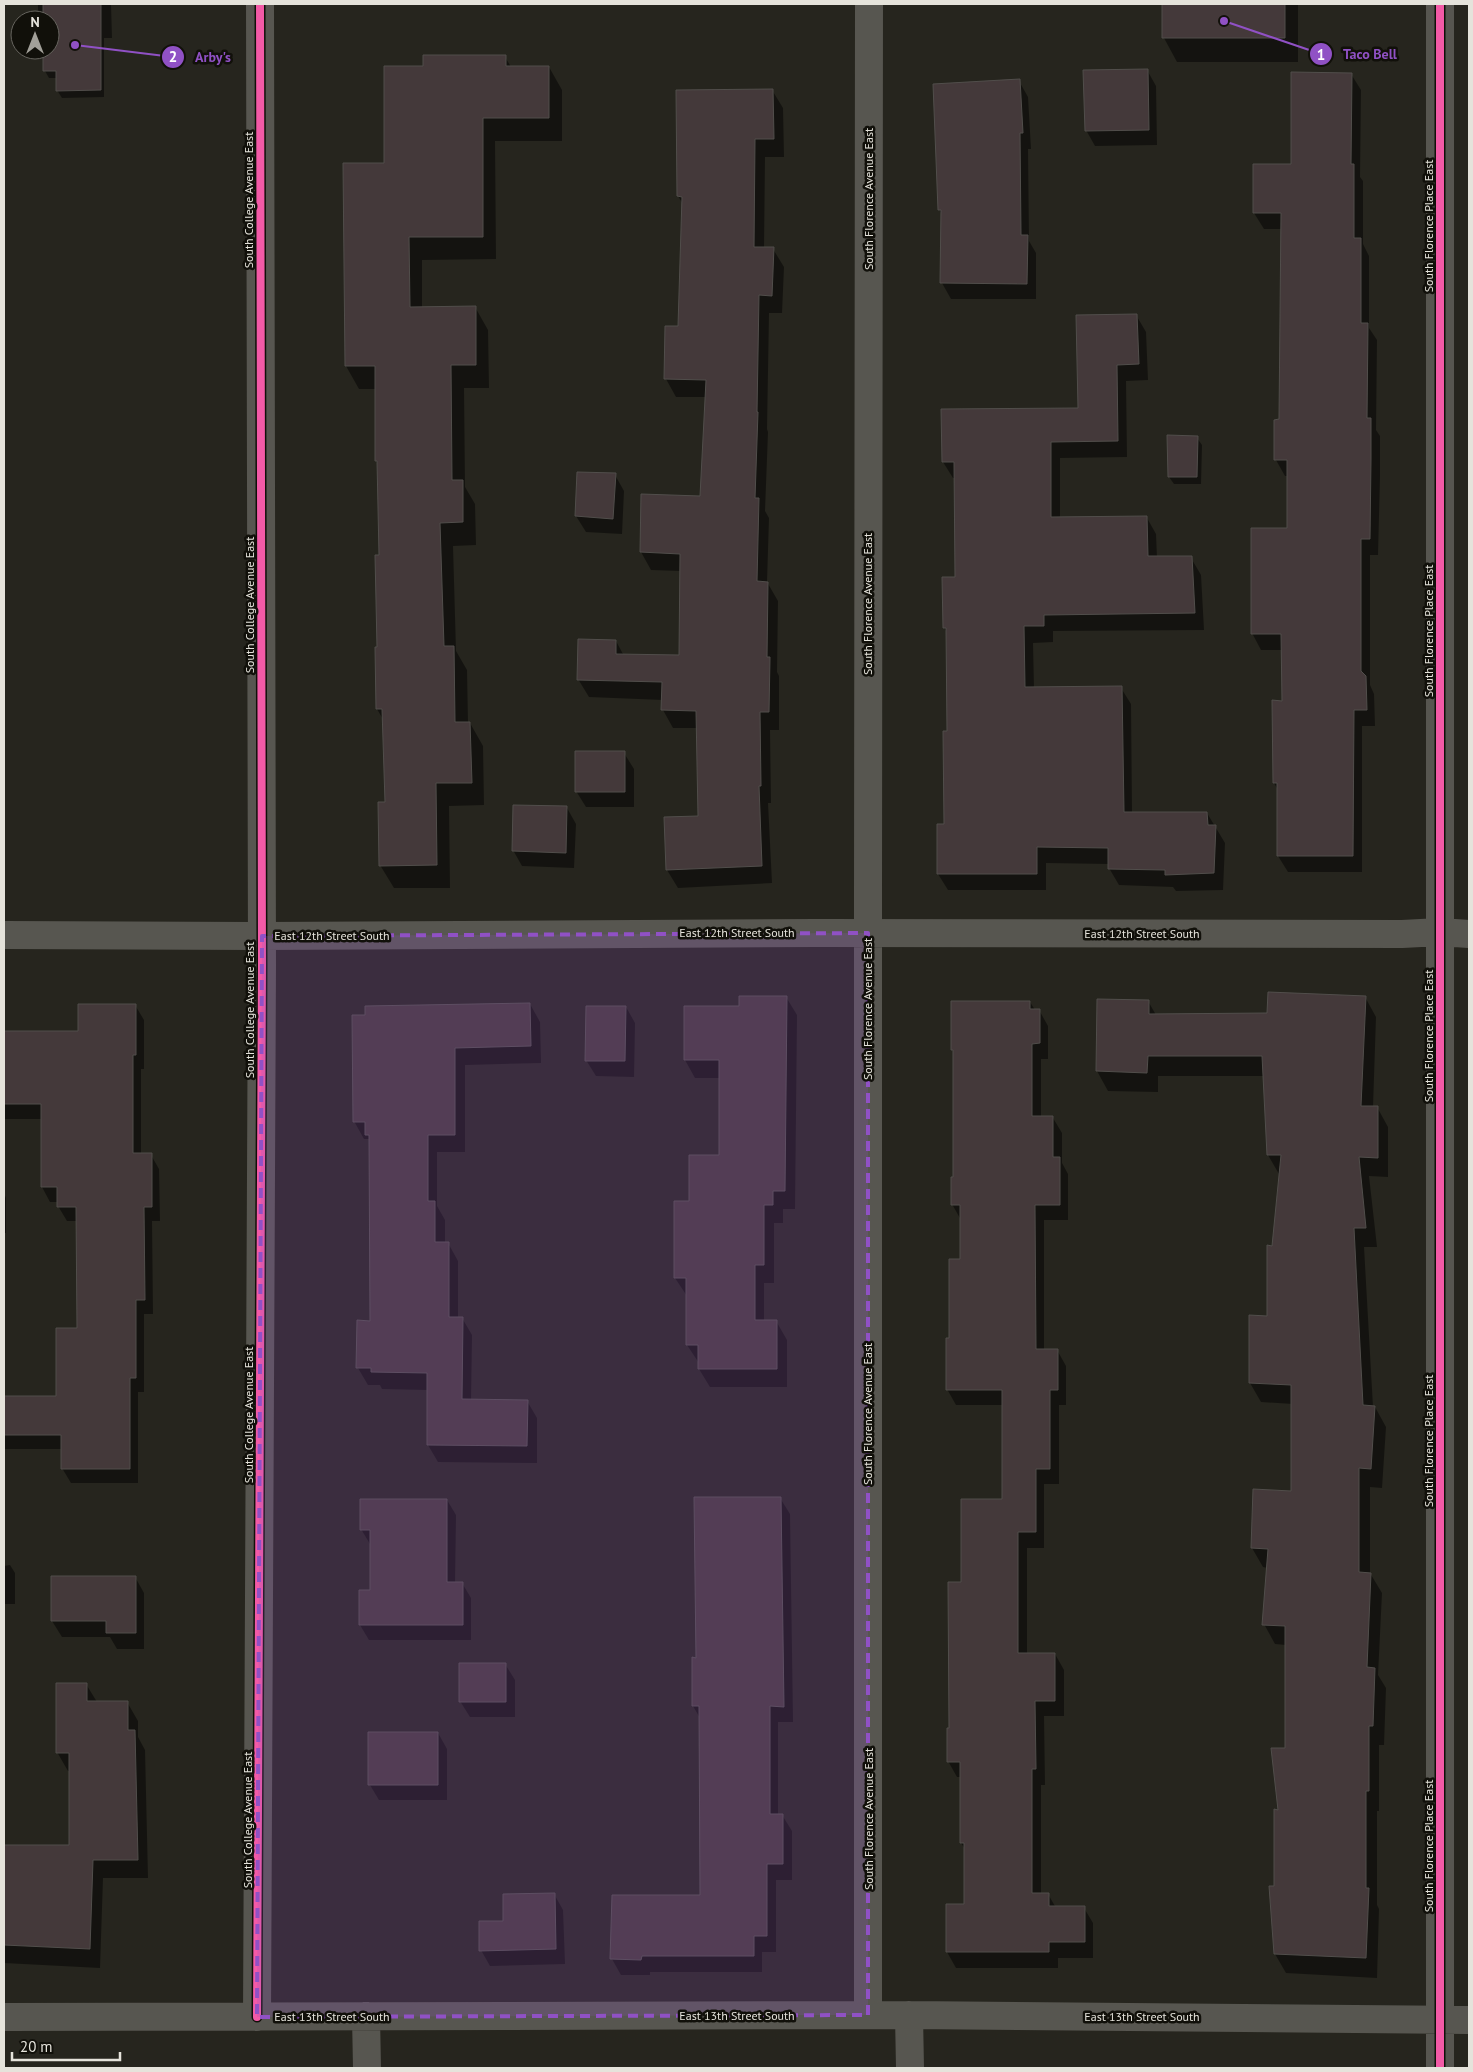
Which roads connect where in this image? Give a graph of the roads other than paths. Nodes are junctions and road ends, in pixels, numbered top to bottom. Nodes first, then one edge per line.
1 (260, 4) edge
2 (870, 4) edge
3 (1440, 4) edge
4 (1440, 932) junction
5 (868, 933) junction
6 (1469, 934) edge
7 (4, 935) edge
8 (262, 936) junction
9 (868, 2015) junction
10 (909, 2015) junction
11 (4, 2016) edge
12 (366, 2016) junction
13 (257, 2017) junction
14 (1440, 2019) junction
15 (1469, 2020) edge
16 (367, 2068) edge
17 (910, 2068) edge
18 (1440, 2068) edge

1 - 8 street, South College Avenue East
2 - 5 street, South Florence Avenue East
3 - 4 street, South Florence Place East
4 - 5 street, East 12th Street South
4 - 6 street, East 12th Street South
4 - 14 street, South Florence Place East
5 - 8 street, East 12th Street South
5 - 9 street, South Florence Avenue East
7 - 8 street, East 12th Street South
8 - 13 street, South College Avenue East
9 - 10 street, East 13th Street South
9 - 12 street, East 13th Street South
10 - 14 street, East 13th Street South
10 - 17 street
11 - 13 street, East 13th Street South
12 - 13 street, East 13th Street South
12 - 16 street
14 - 15 street, East 13th Street South
14 - 18 street, South Florence Place East

